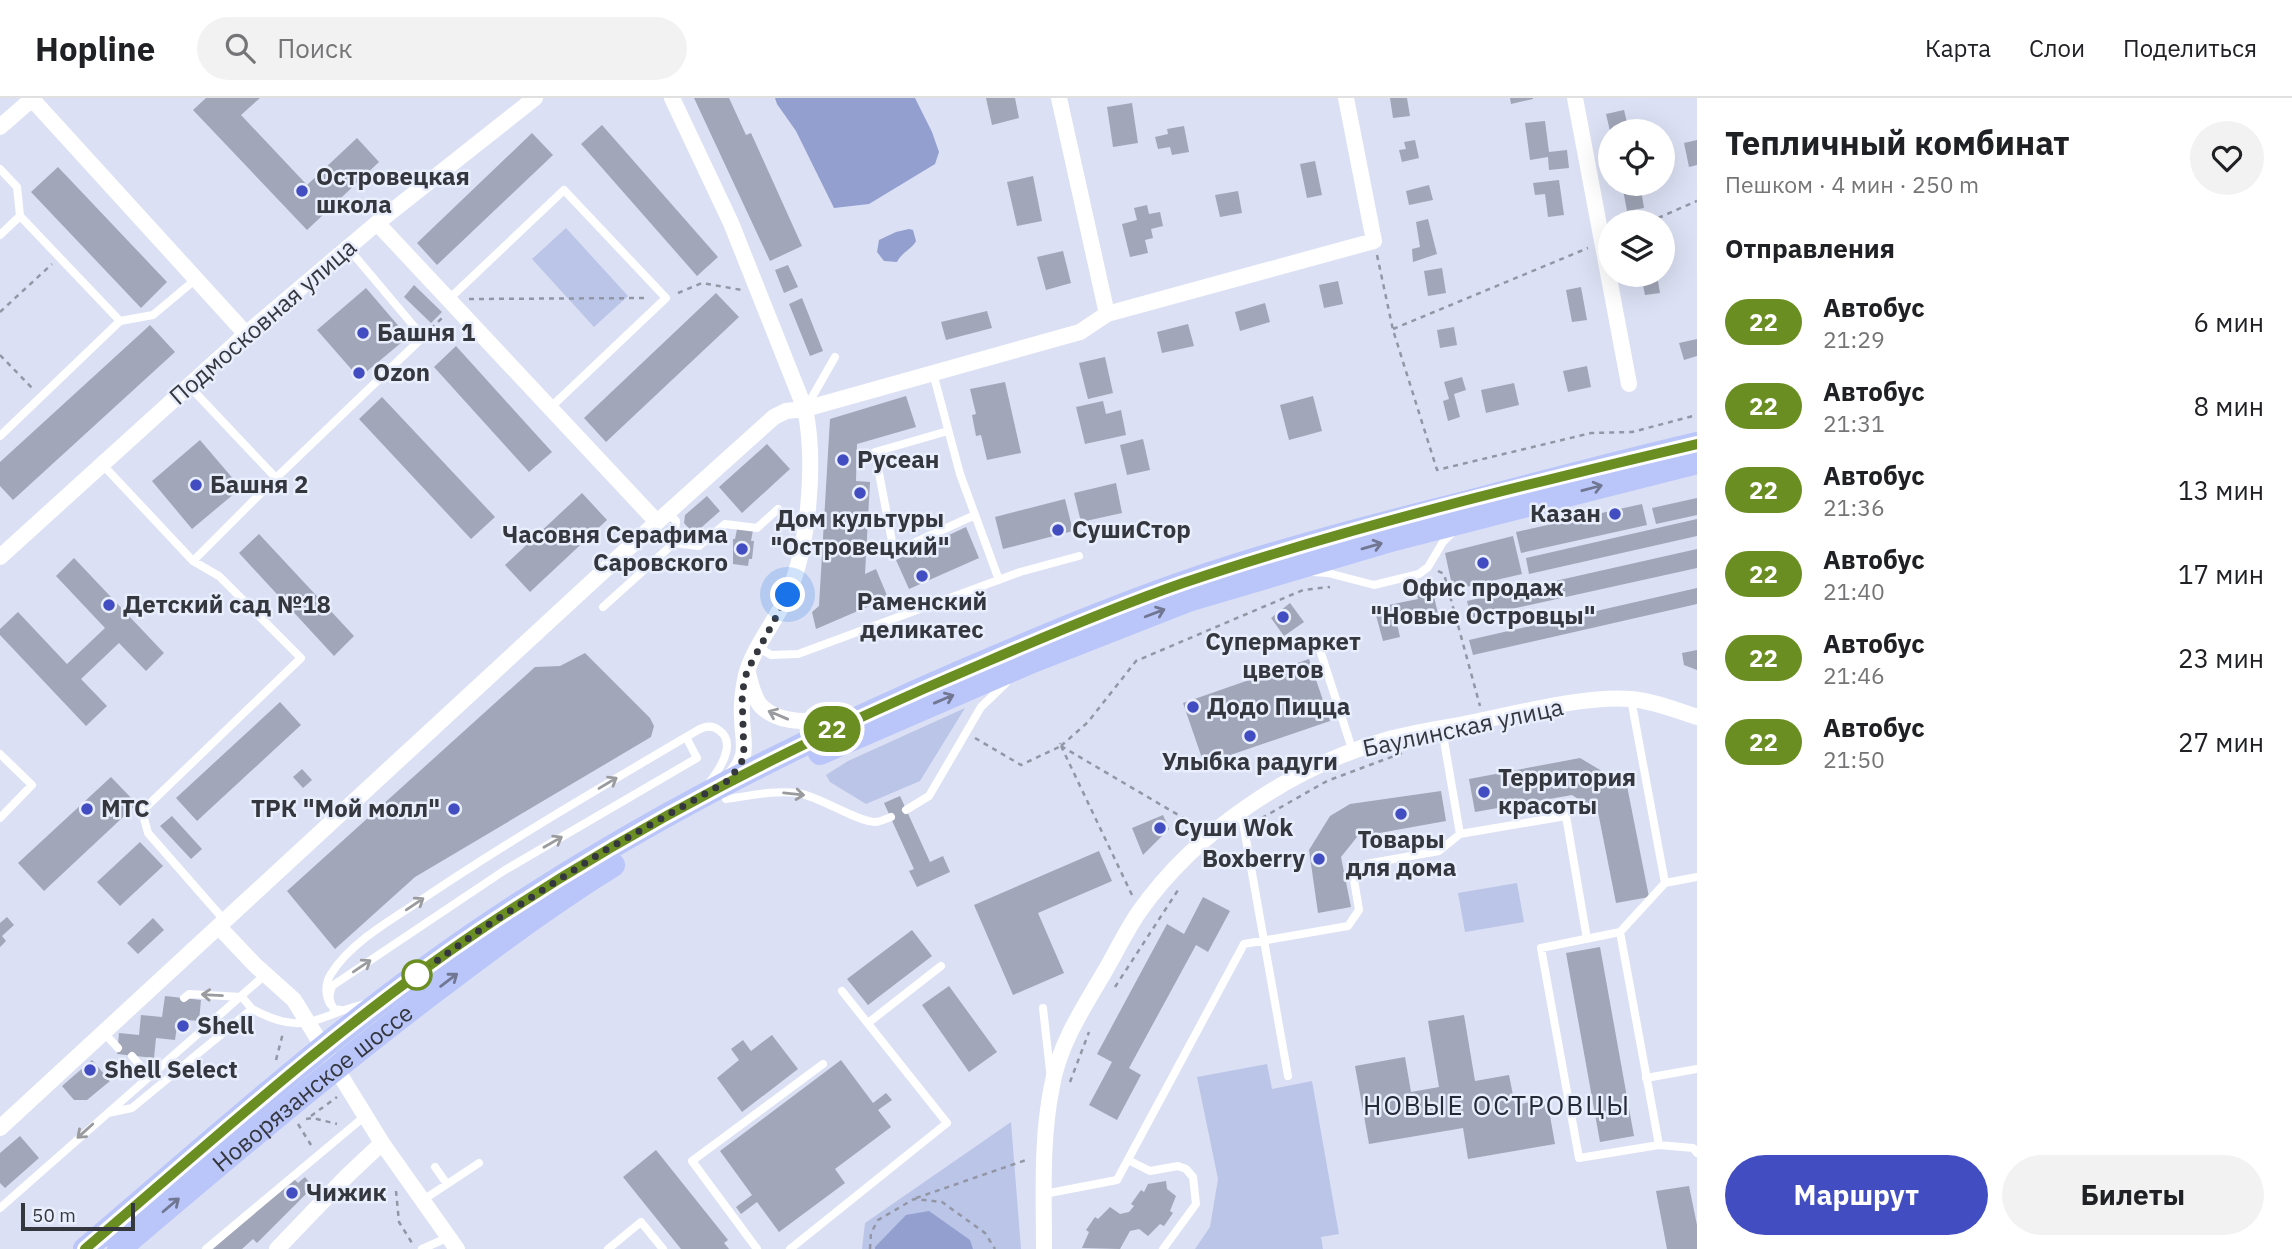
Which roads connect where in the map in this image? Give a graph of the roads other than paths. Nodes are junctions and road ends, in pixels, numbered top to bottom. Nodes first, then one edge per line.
1 (535, 98) edge
2 (673, 98) edge
3 (1059, 98) edge
4 (1346, 98) edge
5 (1574, 98) edge
6 (32, 99) edge
7 (0, 127) edge
8 (0, 169) edge
9 (19, 216) junction
10 (377, 223) junction
11 (0, 235) edge
12 (348, 248) junction
13 (196, 279) junction
14 (449, 299) junction
15 (1107, 314) junction
16 (120, 321) junction
17 (246, 334) junction
18 (835, 356) dead end
19 (933, 373) junction
20 (1629, 384) dead end
21 (190, 387) junction
22 (550, 408) junction
23 (805, 408) junction
24 (948, 431) junction
25 (0, 436) edge
26 (1697, 444) edge
27 (1697, 462) edge
28 (102, 464) junction
29 (276, 478) junction
30 (778, 509) dead end
31 (975, 515) junction
32 (662, 517) junction
33 (1467, 520) junction
34 (674, 543) junction
35 (1079, 556) dead end
36 (0, 557) edge
37 (194, 561) junction
38 (1285, 570) junction
39 (999, 580) junction
40 (603, 607) dead end
41 (1319, 647) dead end
42 (759, 648) junction
43 (1030, 662) junction
44 (747, 671) junction
45 (1631, 699) junction
46 (869, 711) junction
47 (1697, 717) edge
48 (1442, 729) junction
49 (685, 737) junction
50 (1353, 752) junction
51 (0, 754) edge
52 (726, 790) junction
53 (687, 804) junction
54 (906, 810) dead end
55 (1241, 811) junction
56 (891, 817) dead end
57 (0, 818) edge
58 (1460, 834) junction
59 (1697, 877) edge
60 (1665, 883) junction
61 (222, 924) junction
62 (1620, 932) junction
63 (1587, 939) junction
64 (1263, 940) junction
65 (941, 966) dead end
66 (266, 974) junction
67 (842, 991) dead end
68 (242, 997) junction
69 (184, 998) dead end
70 (381, 1000) junction
71 (330, 1003) junction
72 (1043, 1008) dead end
73 (253, 1009) junction
74 (341, 1010) junction
75 (308, 1023) junction
76 (867, 1023) junction
77 (104, 1033) junction
78 (118, 1048) dead end
79 (132, 1056) dead end
80 (330, 1057) junction
81 (823, 1064) dead end
82 (1697, 1069) edge
83 (149, 1076) junction
84 (1288, 1076) dead end
85 (1646, 1078) junction
86 (1060, 1085) junction
87 (105, 1113) junction
88 (365, 1116) junction
89 (0, 1128) edge
90 (382, 1143) junction
91 (1659, 1145) junction
92 (1697, 1153) edge
93 (1128, 1160) junction
94 (479, 1164) dead end
95 (435, 1167) dead end
96 (447, 1184) junction
97 (1044, 1194) junction
98 (423, 1200) junction
99 (0, 1208) edge
100 (453, 1243) edge
101 (85, 1249) edge
102 (119, 1249) edge
103 (206, 1249) edge
104 (277, 1249) edge
105 (422, 1249) edge
106 (608, 1249) edge
107 (663, 1249) edge
108 (757, 1249) edge
109 (790, 1249) edge
110 (1044, 1249) edge
111 (1163, 1249) edge

1 - 10 street, Подмосковная улица
2 - 23 street
3 - 15 street
4 - 15 street
5 - 20 street
6 - 7 street
6 - 13 street
8 - 9 lane
9 - 11 lane
9 - 16 lane
10 - 12 street, Подмосковная улица
10 - 14 street
12 - 17 street, Подмосковная улица
12 - 29 lane
13 - 16 lane
13 - 17 street
14 - 22 street
14 - 22 lane
15 - 19 street
16 - 25 lane
17 - 21 street, Подмосковная улица
18 - 23 lane
19 - 23 street
19 - 24 lane
21 - 28 street, Подмосковная улица
21 - 29 lane
22 - 32 street
23 - 32 street
23 - 42 street
24 - 31 lane
24 - 31 lane
26 - 46 main road
33 -> 27 main road
28 - 36 street, Подмосковная улица
28 - 37 lane
29 - 37 lane
30 - 34 lane
31 - 39 lane
32 - 34 lane
32 - 61 street
38 -> 33 main road
33 - 38 lane
34 - 40 lane
35 - 39 lane
37 - 61 lane
43 -> 38 main road
39 - 42 lane
41 - 50 lane
42 - 44 street
52 -> 43 main road
43 - 54 lane
46 -> 44 street
44 - 52 street
45 - 47 street, Баулинская улица
45 - 48 street, Баулинская улица
45 - 60 lane
46 - 52 main road
48 - 50 street, Баулинская улица
48 - 58 lane
49 - 53 lane
71 -> 49 lane
71 -> 49 lane
50 - 55 street, Баулинская улица
51 - 57 lane
52 - 53 main road, Новорязанское шоссе
52 -> 56 lane
80 -> 52 main road, Новорязанское шоссе
53 - 70 main road, Новорязанское шоссе
55 - 64 lane
55 - 86 street, Баулинская улица
58 - 63 lane
58 - 64 lane
59 - 60 lane
60 - 62 lane
61 - 66 street
61 - 77 street
62 - 63 lane
62 - 85 lane
63 - 91 lane
64 - 84 lane
64 - 93 lane
65 - 76 lane
66 - 68 lane
66 - 75 street
67 - 76 lane
68 -> 69 lane
68 - 73 lane
68 - 83 lane
70 - 74 lane
70 - 80 main road, Новорязанское шоссе
71 - 74 lane
72 - 86 lane
73 - 75 lane
73 - 87 lane
74 - 75 lane
75 - 80 street
76 - 109 lane
77 - 78 lane
77 - 89 street
79 - 83 lane
80 - 88 street
80 - 101 main road, Новорязанское шоссе
102 -> 80 main road, Новорязанское шоссе
81 - 108 lane
82 - 85 lane
83 - 87 lane
85 - 91 lane
86 - 97 street, Баулинская улица
87 -> 99 lane
88 - 90 street
88 - 103 lane
90 - 98 street
90 - 104 street
91 - 92 lane
93 - 97 lane
93 - 111 lane
94 - 96 lane
95 - 96 lane
96 - 98 lane
97 - 110 street, Баулинская улица
98 - 100 street
100 - 105 lane
106 - 107 lane

